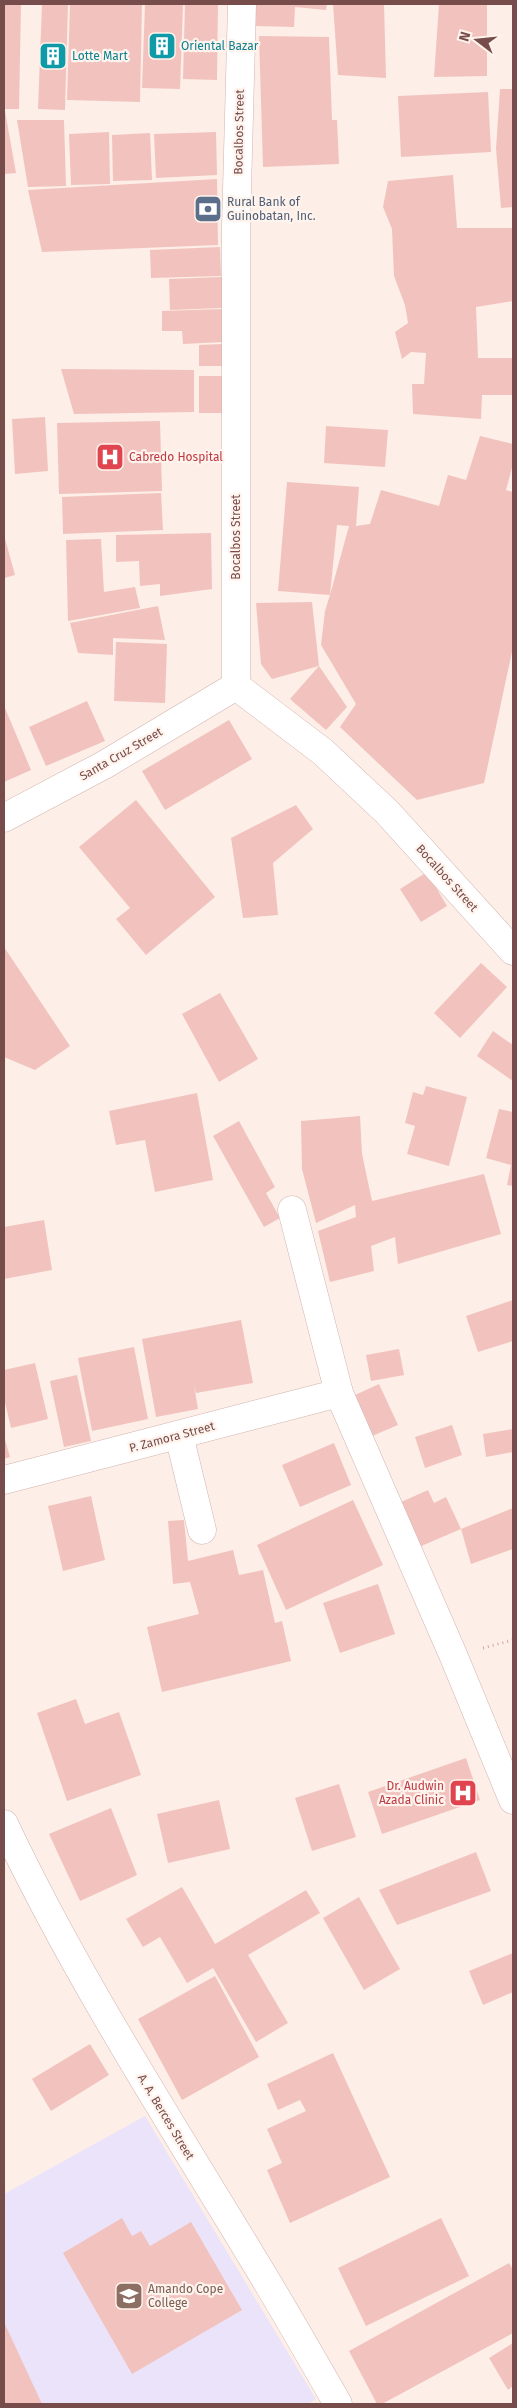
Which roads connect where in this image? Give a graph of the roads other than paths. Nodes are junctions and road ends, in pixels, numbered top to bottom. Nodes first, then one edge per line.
1 (242, 4) edge
2 (236, 686) junction
3 (4, 818) edge
4 (513, 951) edge
5 (292, 1210) dead end
6 (340, 1392) junction
7 (179, 1435) junction
8 (4, 1480) edge
9 (202, 1530) dead end
10 (513, 1800) edge
11 (4, 1824) edge
12 (338, 2404) edge

1 - 2 street, Bocalbos Street
2 - 3 street, Santa Cruz Street
2 - 4 street, Bocalbos Street
5 - 6 street
6 - 7 street, P. Zamora Street
6 - 10 street
7 - 8 street, P. Zamora Street
7 - 9 street
11 - 12 street, A. A. Berces Street

